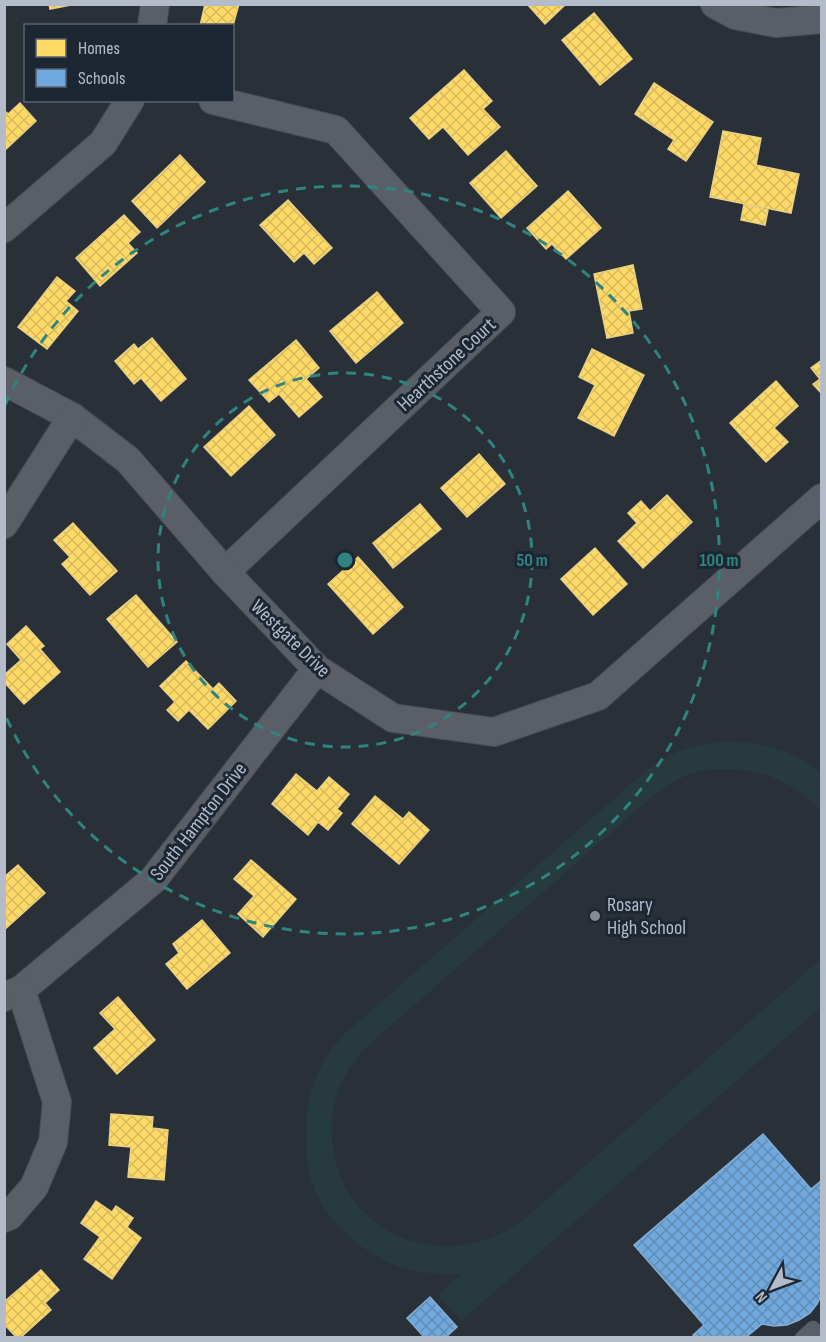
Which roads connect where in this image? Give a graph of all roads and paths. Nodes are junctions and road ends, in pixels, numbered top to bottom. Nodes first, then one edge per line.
1 (155, 4) edge
2 (715, 4) edge
3 (822, 19) edge
4 (152, 24) edge
5 (129, 102) edge
6 (221, 102) edge
7 (4, 228) edge
8 (4, 381) edge
9 (72, 417) junction
10 (822, 498) edge
11 (4, 524) edge
12 (225, 572) junction
13 (317, 669) junction
14 (13, 994) edge
15 (4, 1218) edge
16 (822, 1337) edge
17 (802, 1338) edge

1 - 4 street
2 - 3 street
5 - 7 street
6 - 12 street, Hearthstone Court
8 - 9 street, Westgate Drive
9 - 11 street
9 - 12 street, Westgate Drive
10 - 13 street, Westgate Drive
12 - 13 street, Westgate Drive
13 - 14 street, South Hampton Drive
14 - 15 street
16 - 17 lane

